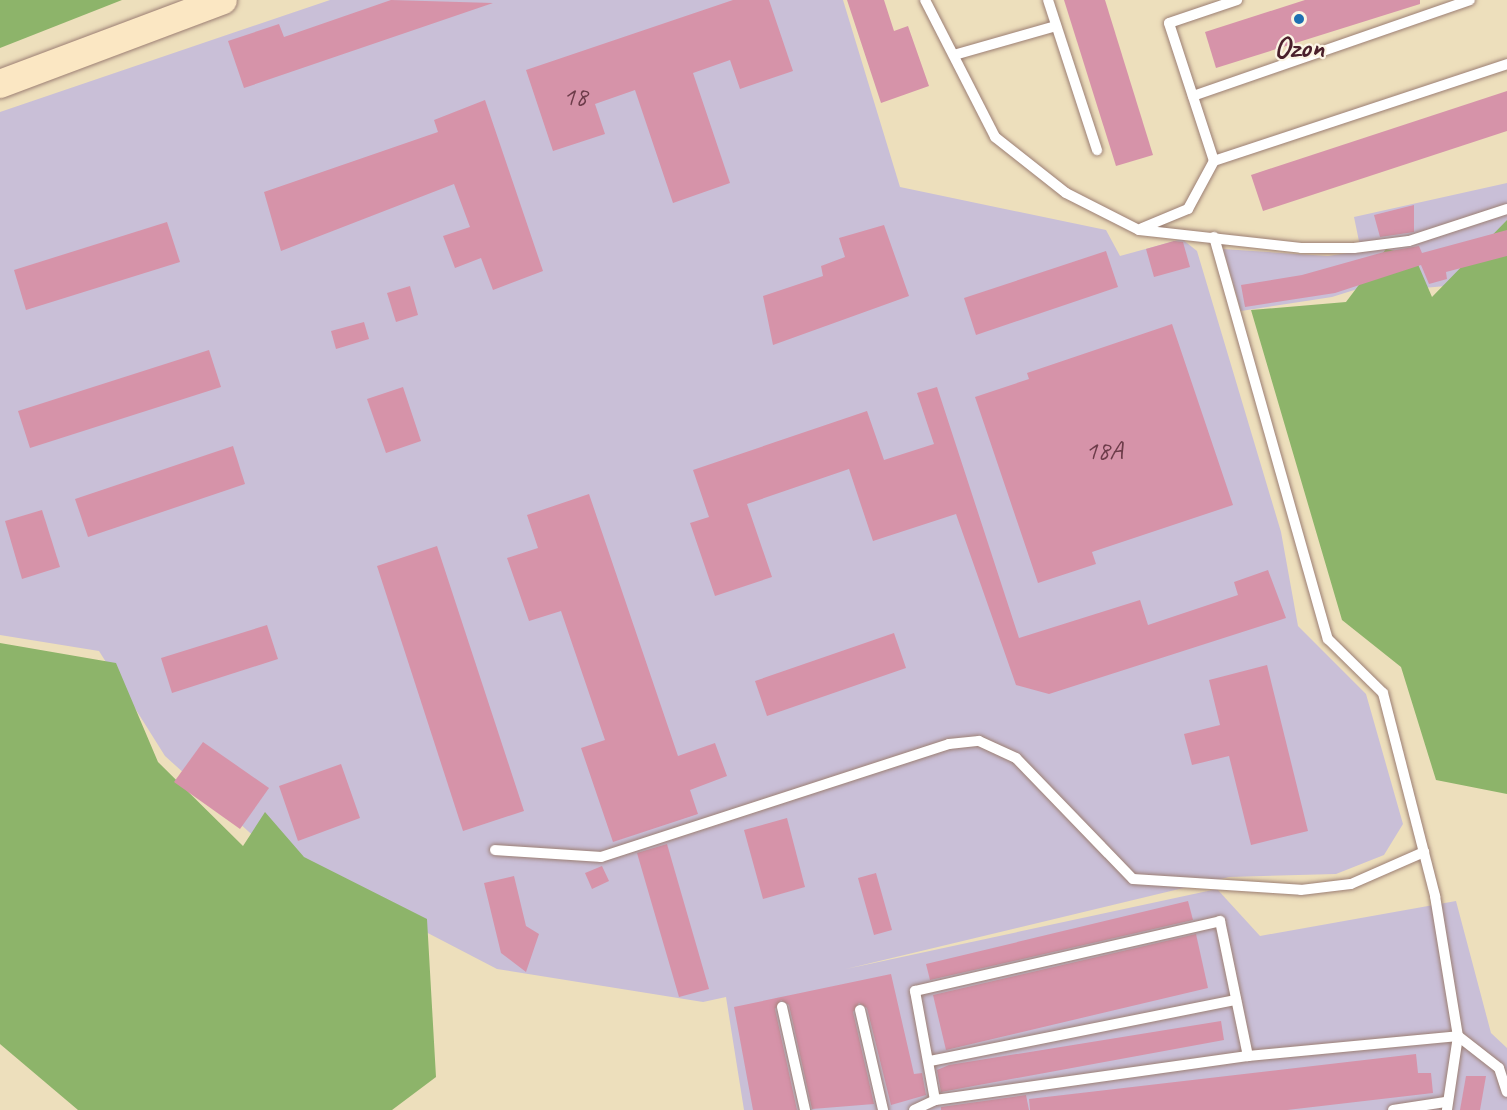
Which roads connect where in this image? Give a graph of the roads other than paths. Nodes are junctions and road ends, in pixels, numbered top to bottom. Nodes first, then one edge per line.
1 (223, 0) edge
2 (925, 0) edge
3 (1048, 0) edge
4 (1237, 0) edge
5 (1470, 0) edge
6 (1056, 26) junction
7 (954, 55) junction
8 (1507, 64) edge
9 (0, 84) edge
10 (1192, 96) junction
11 (1096, 150) dead end
12 (1214, 161) junction
13 (1507, 209) edge
14 (1139, 230) junction
15 (1214, 237) junction
16 (495, 850) dead end
17 (1424, 852) junction
18 (1236, 1000) junction
19 (782, 1007) dead end
20 (860, 1010) dead end
21 (1458, 1036) junction
22 (1248, 1056) junction
23 (930, 1061) junction
24 (1507, 1092) edge
25 (935, 1100) junction
26 (1446, 1106) edge
27 (805, 1110) edge
28 (883, 1110) edge
29 (914, 1110) edge
30 (1393, 1110) edge

1 - 9 street
2 - 7 lane
3 - 6 lane
4 - 10 lane
5 - 10 lane
6 - 7 lane
6 - 11 lane
7 - 14 lane
8 - 12 lane
10 - 12 lane
12 - 14 lane
13 - 15 lane
14 - 15 lane
15 - 17 lane
16 - 17 lane
17 - 21 lane
18 - 22 lane
18 - 23 lane
18 - 23 lane
19 - 27 lane
20 - 28 lane
21 - 22 lane
21 - 24 lane
21 - 26 lane
22 - 25 lane
23 - 25 lane
25 - 29 lane
26 - 30 lane

